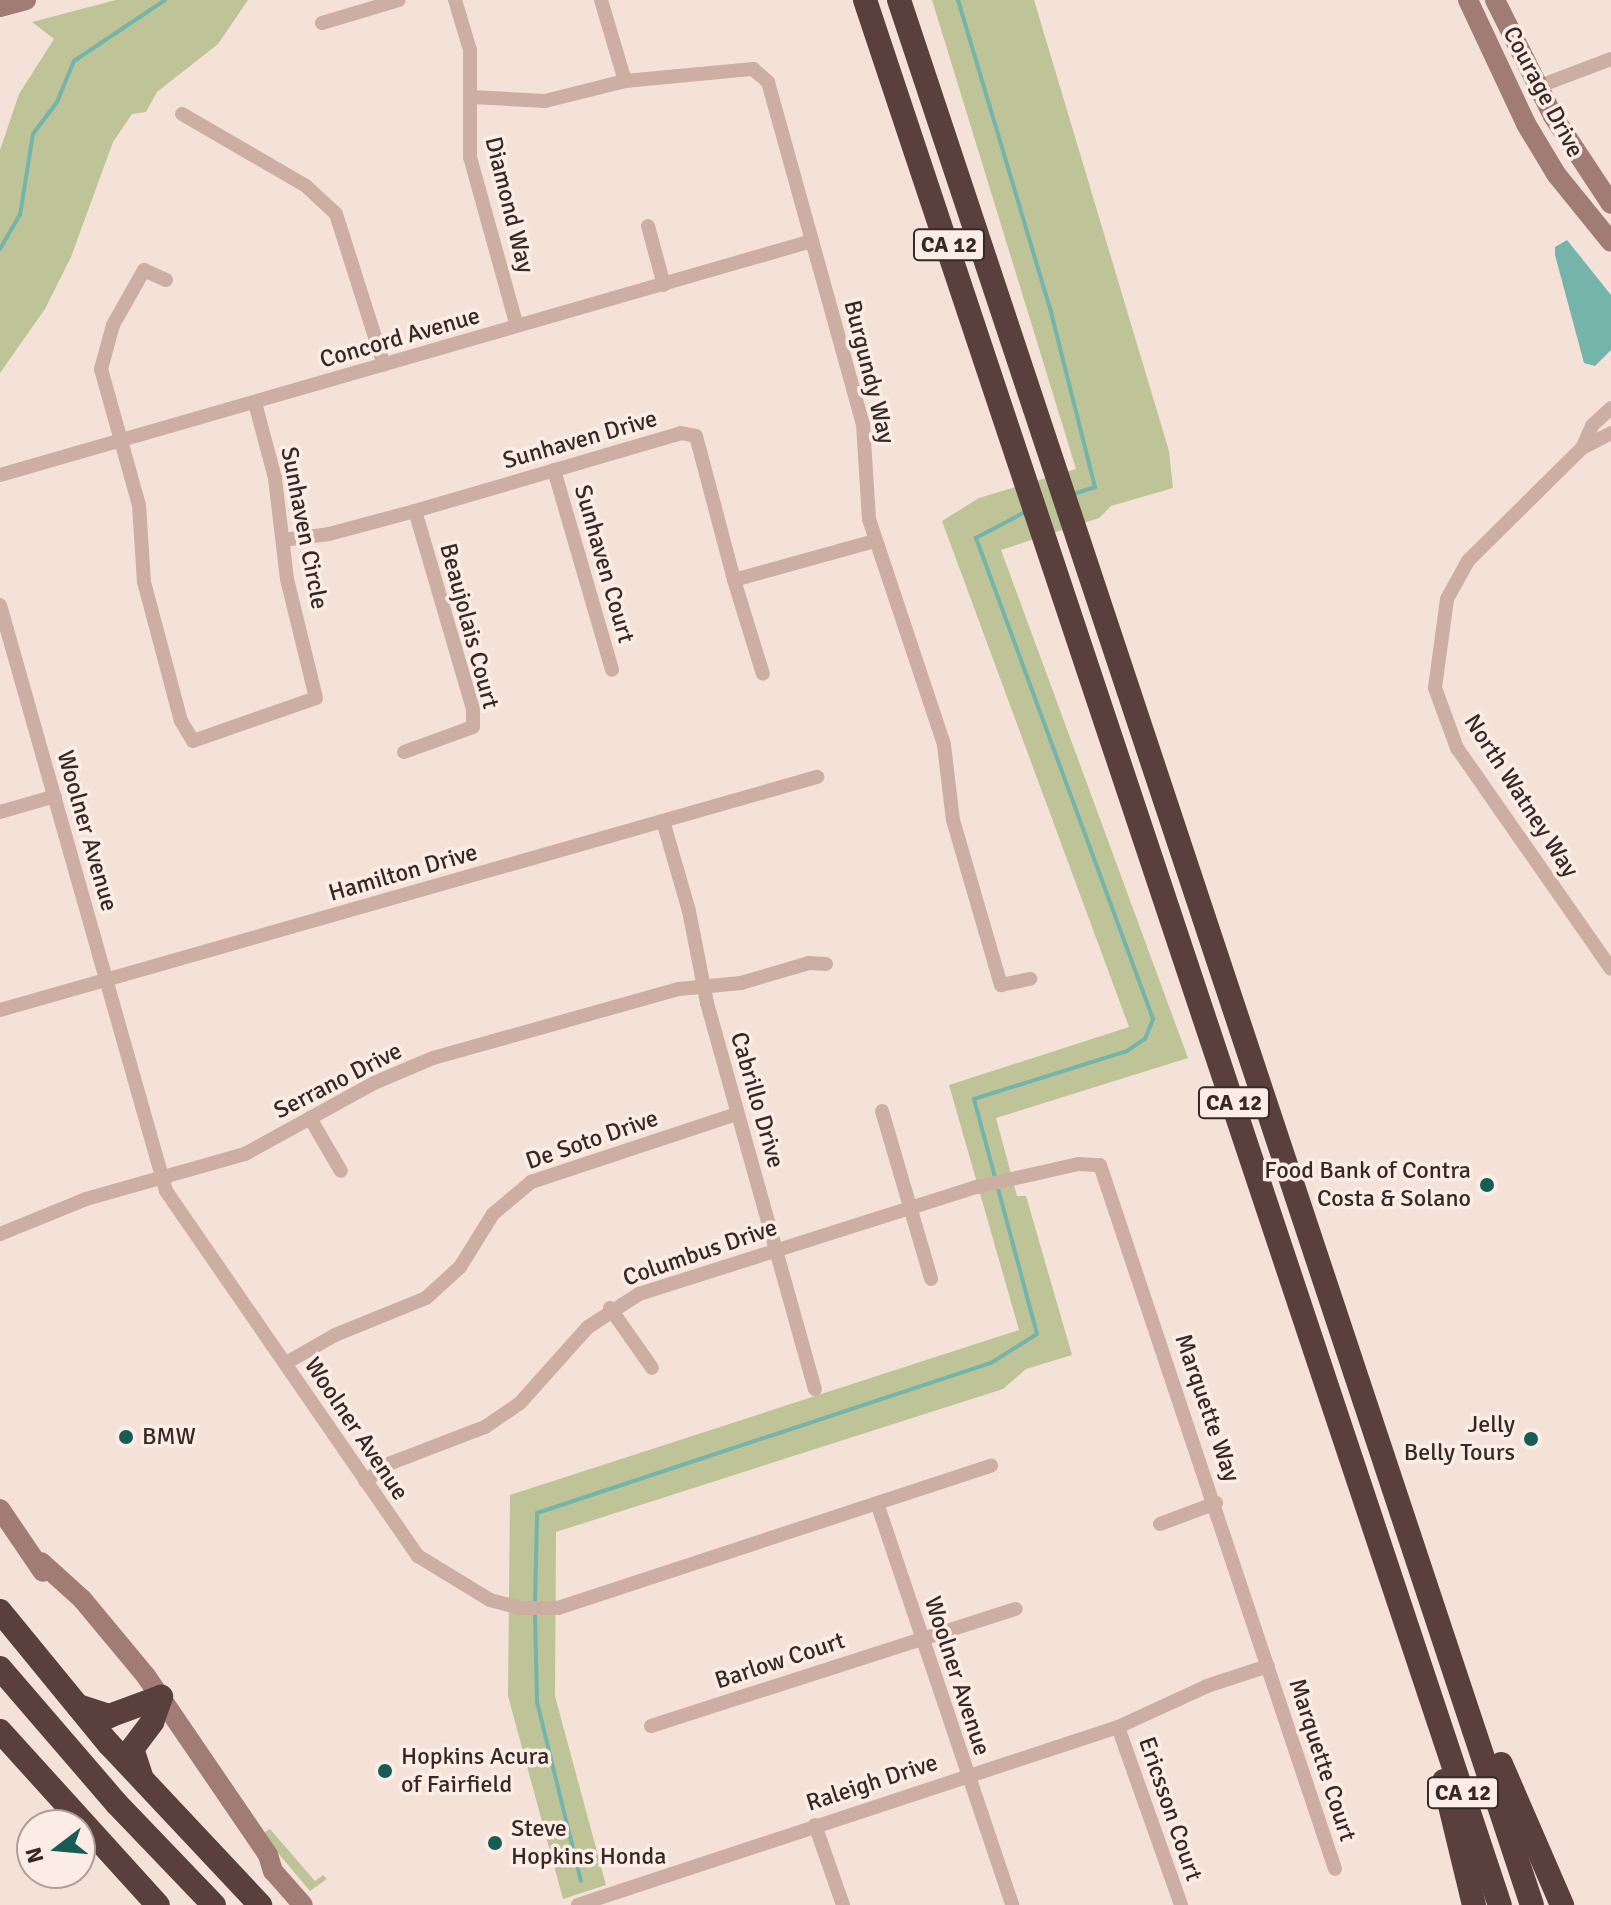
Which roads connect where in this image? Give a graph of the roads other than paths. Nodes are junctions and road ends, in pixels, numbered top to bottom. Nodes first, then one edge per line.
1 (26, 0) edge
2 (399, 0) edge
3 (455, 0) edge
4 (601, 0) edge
5 (865, 0) edge
6 (899, 0) edge
7 (1468, 0) edge
8 (1495, 0) edge
9 (0, 7) edge
10 (322, 23) dead end
11 (1611, 59) edge
12 (625, 81) junction
13 (1537, 87) junction
14 (472, 97) junction
15 (182, 114) dead end
16 (1611, 204) edge
17 (648, 226) dead end
18 (812, 241) junction
19 (1611, 242) edge
20 (166, 280) dead end
21 (664, 285) junction
22 (517, 326) junction
23 (384, 365) junction
24 (255, 403) junction
25 (1611, 408) edge
26 (1611, 433) edge
27 (119, 441) junction
28 (1582, 448) junction
29 (554, 470) junction
30 (0, 475) edge
31 (415, 511) junction
32 (283, 540) junction
33 (875, 541) junction
34 (734, 580) junction
35 (0, 605) edge
36 (4, 632) edge
37 (612, 670) dead end
38 (763, 674) dead end
39 (404, 752) dead end
40 (817, 777) dead end
41 (55, 796) junction
42 (0, 812) edge
43 (663, 821) junction
44 (826, 964) dead end
45 (1611, 969) edge
46 (1030, 979) dead end
47 (107, 982) junction
48 (703, 987) junction
49 (0, 1010) edge
50 (882, 1111) dead end
51 (737, 1114) junction
52 (310, 1118) junction
53 (1100, 1165) joint
54 (341, 1171) dead end
55 (161, 1178) junction
56 (910, 1206) junction
57 (0, 1234) edge
58 (777, 1248) junction
59 (931, 1279) dead end
60 (610, 1308) junction
61 (286, 1363) junction
62 (652, 1368) dead end
63 (815, 1389) dead end
64 (991, 1466) dead end
65 (365, 1481) junction
66 (1216, 1503) junction
67 (878, 1506) junction
68 (0, 1509) edge
69 (1160, 1524) dead end
70 (1016, 1609) dead end
71 (0, 1611) edge
72 (1435, 1614) junction
73 (922, 1638) junction
74 (1268, 1666) junction
75 (0, 1668) edge
76 (1425, 1680) junction
77 (161, 1697) junction
78 (75, 1705) junction
79 (651, 1726) dead end
80 (1118, 1727) junction
81 (0, 1731) edge
82 (966, 1775) junction
83 (143, 1781) junction
84 (815, 1825) junction
85 (1335, 1869) dead end
86 (158, 1905) edge
87 (214, 1905) edge
88 (260, 1905) edge
89 (303, 1905) edge
90 (578, 1905) edge
91 (843, 1905) edge
92 (1012, 1905) edge
93 (1181, 1905) edge
94 (1474, 1905) edge
95 (1500, 1905) edge
96 (1532, 1905) edge
97 (1562, 1905) edge

1 - 9 street
2 - 10 street
3 - 14 street, Diamond Way
4 - 12 street
5 - 76 highway, CA 12
6 - 72 highway, CA 12
7 - 19 street, Courage Drive
8 - 13 street, Courage Drive
11 - 13 street
12 - 14 street, Burgundy Way
12 - 18 street, Burgundy Way
13 - 16 street, Courage Drive
14 - 22 street, Diamond Way
15 - 23 street
17 - 21 street
18 - 21 street, Concord Avenue
18 - 33 street, Burgundy Way
20 - 27 street
21 - 22 street, Concord Avenue
22 - 23 street, Concord Avenue
23 - 24 street, Concord Avenue
24 - 27 street, Concord Avenue
24 - 32 street, Sunhaven Circle
25 - 28 street, North Watney Way
26 - 28 street, North Watney Way
27 - 30 street, Concord Avenue
27 - 32 street, Sunhaven Circle
28 - 45 street, North Watney Way
29 - 31 street, Sunhaven Drive
29 - 34 street, Sunhaven Drive
29 - 37 street, Sunhaven Court
31 - 32 street, Sunhaven Drive
31 - 39 street, Beaujolais Court
33 - 34 street
33 - 46 street, Burgundy Way
34 - 38 street
35 - 36 street, Woolner Avenue
36 - 41 street, Woolner Avenue
40 - 43 street, Hamilton Drive
41 - 42 street
41 - 47 street, Woolner Avenue
43 - 47 street, Hamilton Drive
43 - 48 street, Cabrillo Drive
44 - 48 street, Serrano Drive
47 - 49 street, Hamilton Drive
47 - 55 street, Woolner Avenue
48 - 51 street, Cabrillo Drive
48 - 52 street, Serrano Drive
50 - 56 street
51 - 58 street, Cabrillo Drive
51 - 61 street, De Soto Drive
52 - 54 street
52 - 55 street, Serrano Drive
53 - 56 street, Columbus Drive
53 - 66 street, Marquette Way
55 - 57 street, Serrano Drive
55 - 61 street, Woolner Avenue
56 - 58 street, Columbus Drive
56 - 59 street
58 - 60 street, Columbus Drive
58 - 63 street, Cabrillo Drive
60 - 62 street
60 - 65 street, Columbus Drive
61 - 65 street, Woolner Avenue
64 - 67 street
65 - 67 street, Woolner Avenue
66 - 69 street
66 - 74 street, Marquette Way
67 - 73 street, Woolner Avenue
68 - 77 street
70 - 73 street, Barlow Court
71 - 78 highway
72 - 96 highway, CA 12
72 - 97 highway
73 - 79 street, Barlow Court
73 - 82 street, Woolner Avenue
74 - 80 street, Raleigh Drive
74 - 85 street, Marquette Court
75 - 87 highway
76 - 94 highway
76 - 95 highway, CA 12
77 - 78 highway
77 - 83 highway
77 - 89 street
78 - 83 highway
80 - 82 street, Raleigh Drive
80 - 93 street, Ericsson Court
81 - 86 highway
82 - 84 street, Raleigh Drive
82 - 92 street, Woolner Avenue
83 - 88 highway
84 - 90 street, Raleigh Drive
84 - 91 street

